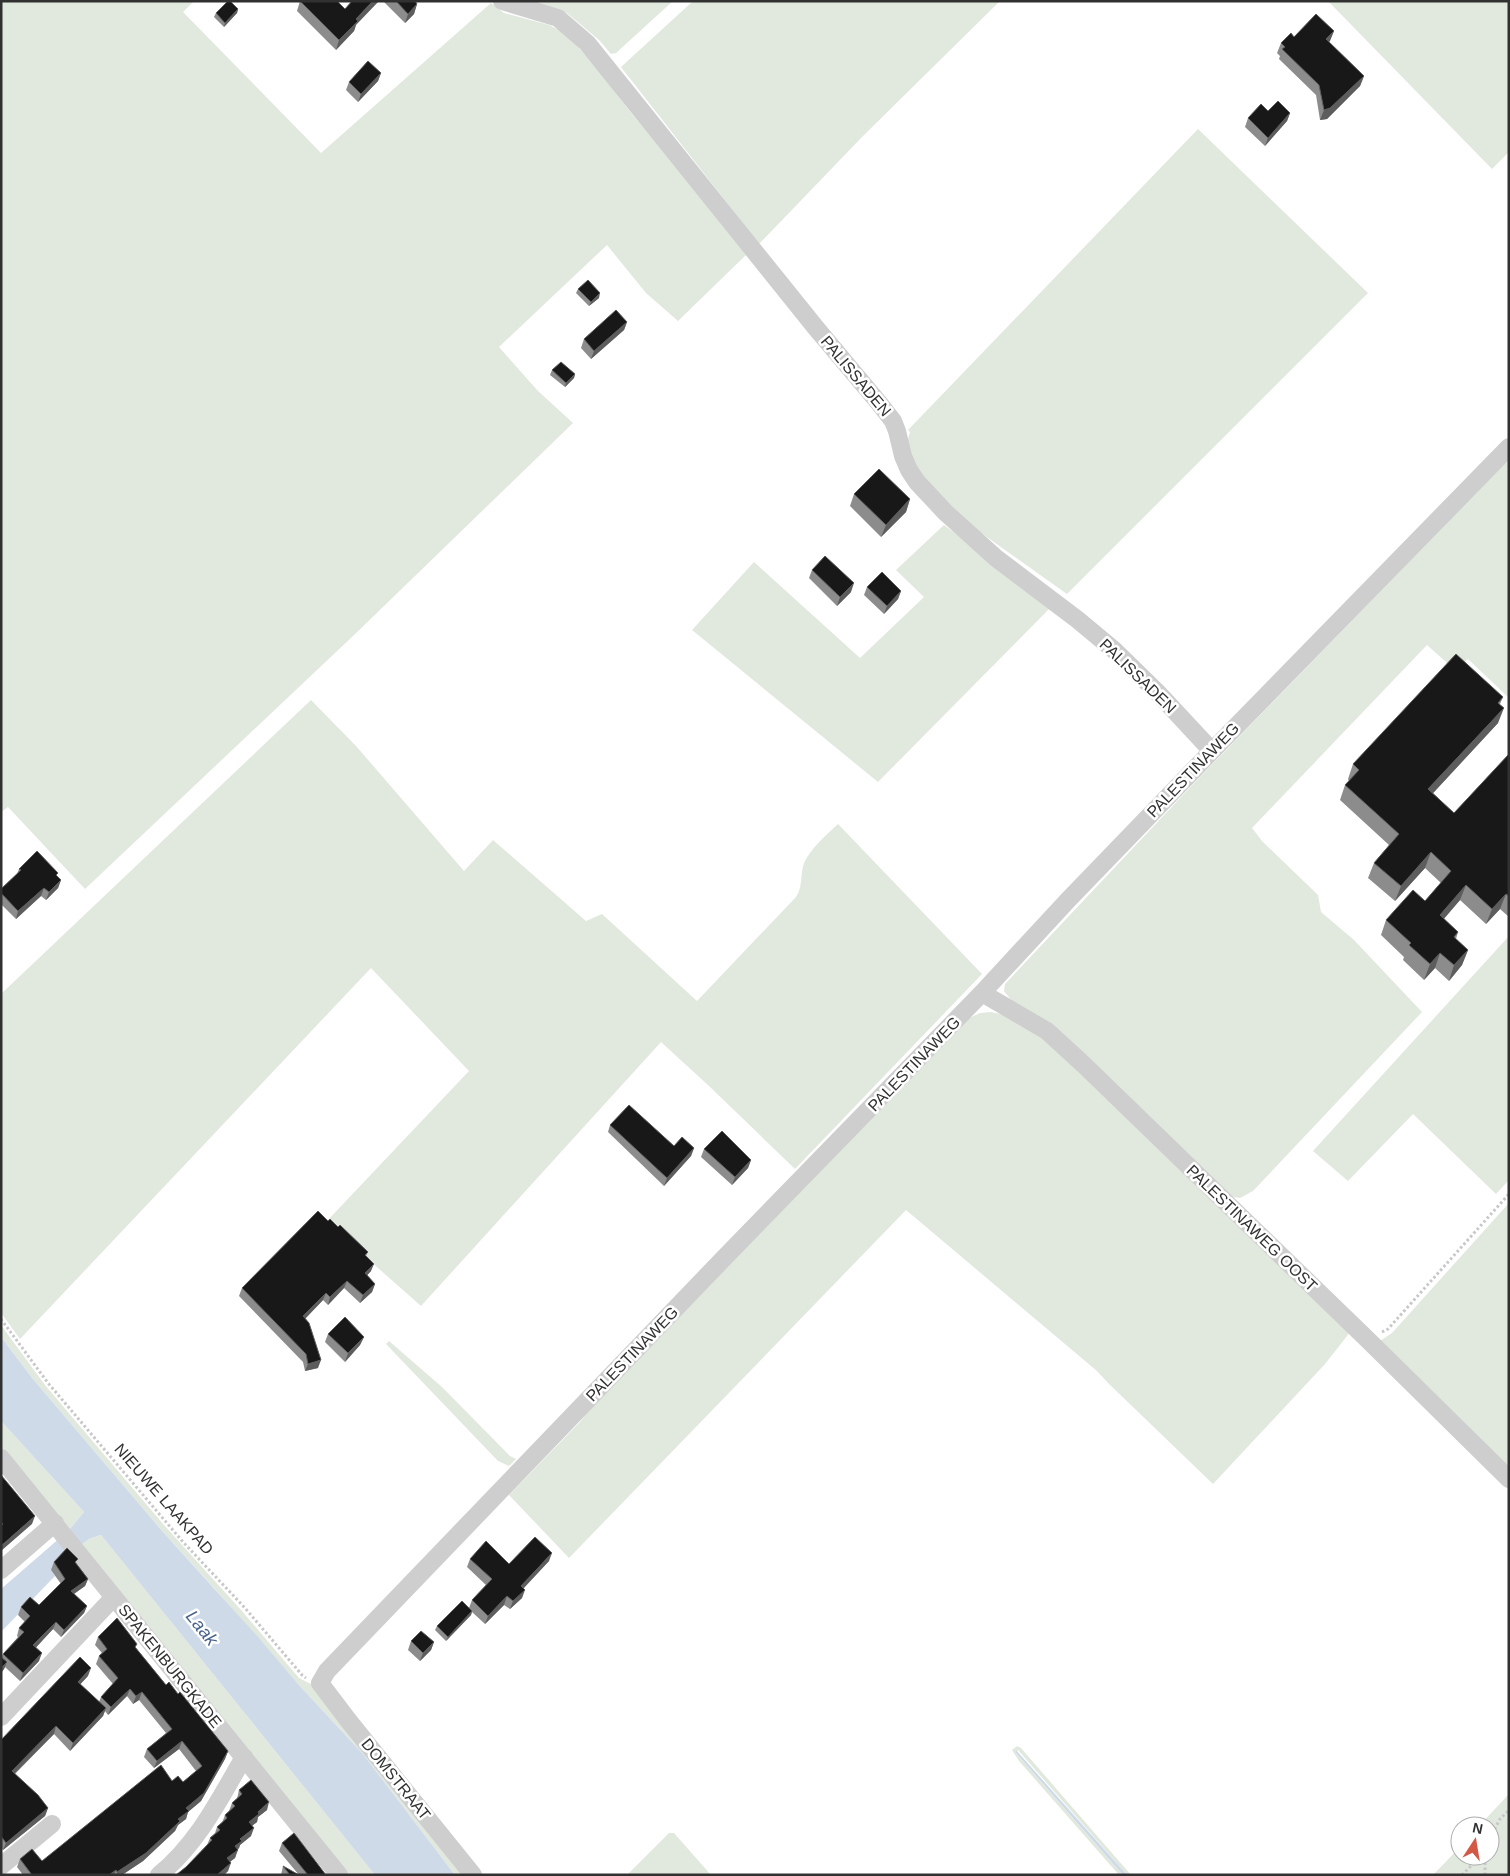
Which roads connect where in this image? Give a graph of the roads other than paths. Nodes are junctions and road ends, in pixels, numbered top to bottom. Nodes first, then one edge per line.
1 (502, 1) edge
2 (1509, 446) edge
3 (1212, 751) junction
4 (982, 993) junction
5 (1, 1458) edge
6 (1509, 1480) edge
7 (56, 1523) junction
8 (1, 1570) edge
9 (114, 1597) junction
10 (320, 1682) joint
11 (1, 1717) edge
12 (244, 1757) junction
13 (52, 1824) dead end
14 (1, 1866) edge
15 (158, 1875) edge
16 (339, 1875) edge
17 (473, 1875) edge

1 - 3 street, PALISSADEN
2 - 3 street, PALESTINAWEG
3 - 4 street, PALESTINAWEG
4 - 6 street, PALESTINAWEG OOST
4 - 10 street, PALESTINAWEG
5 - 7 street, SPAKENBURGKADE
7 - 8 street
7 - 9 street, SPAKENBURGKADE
9 - 11 street
9 - 12 street, SPAKENBURGKADE
10 - 17 street, DOMSTRAAT
12 - 15 street
12 - 16 street, SPAKENBURGKADE
13 - 14 street

